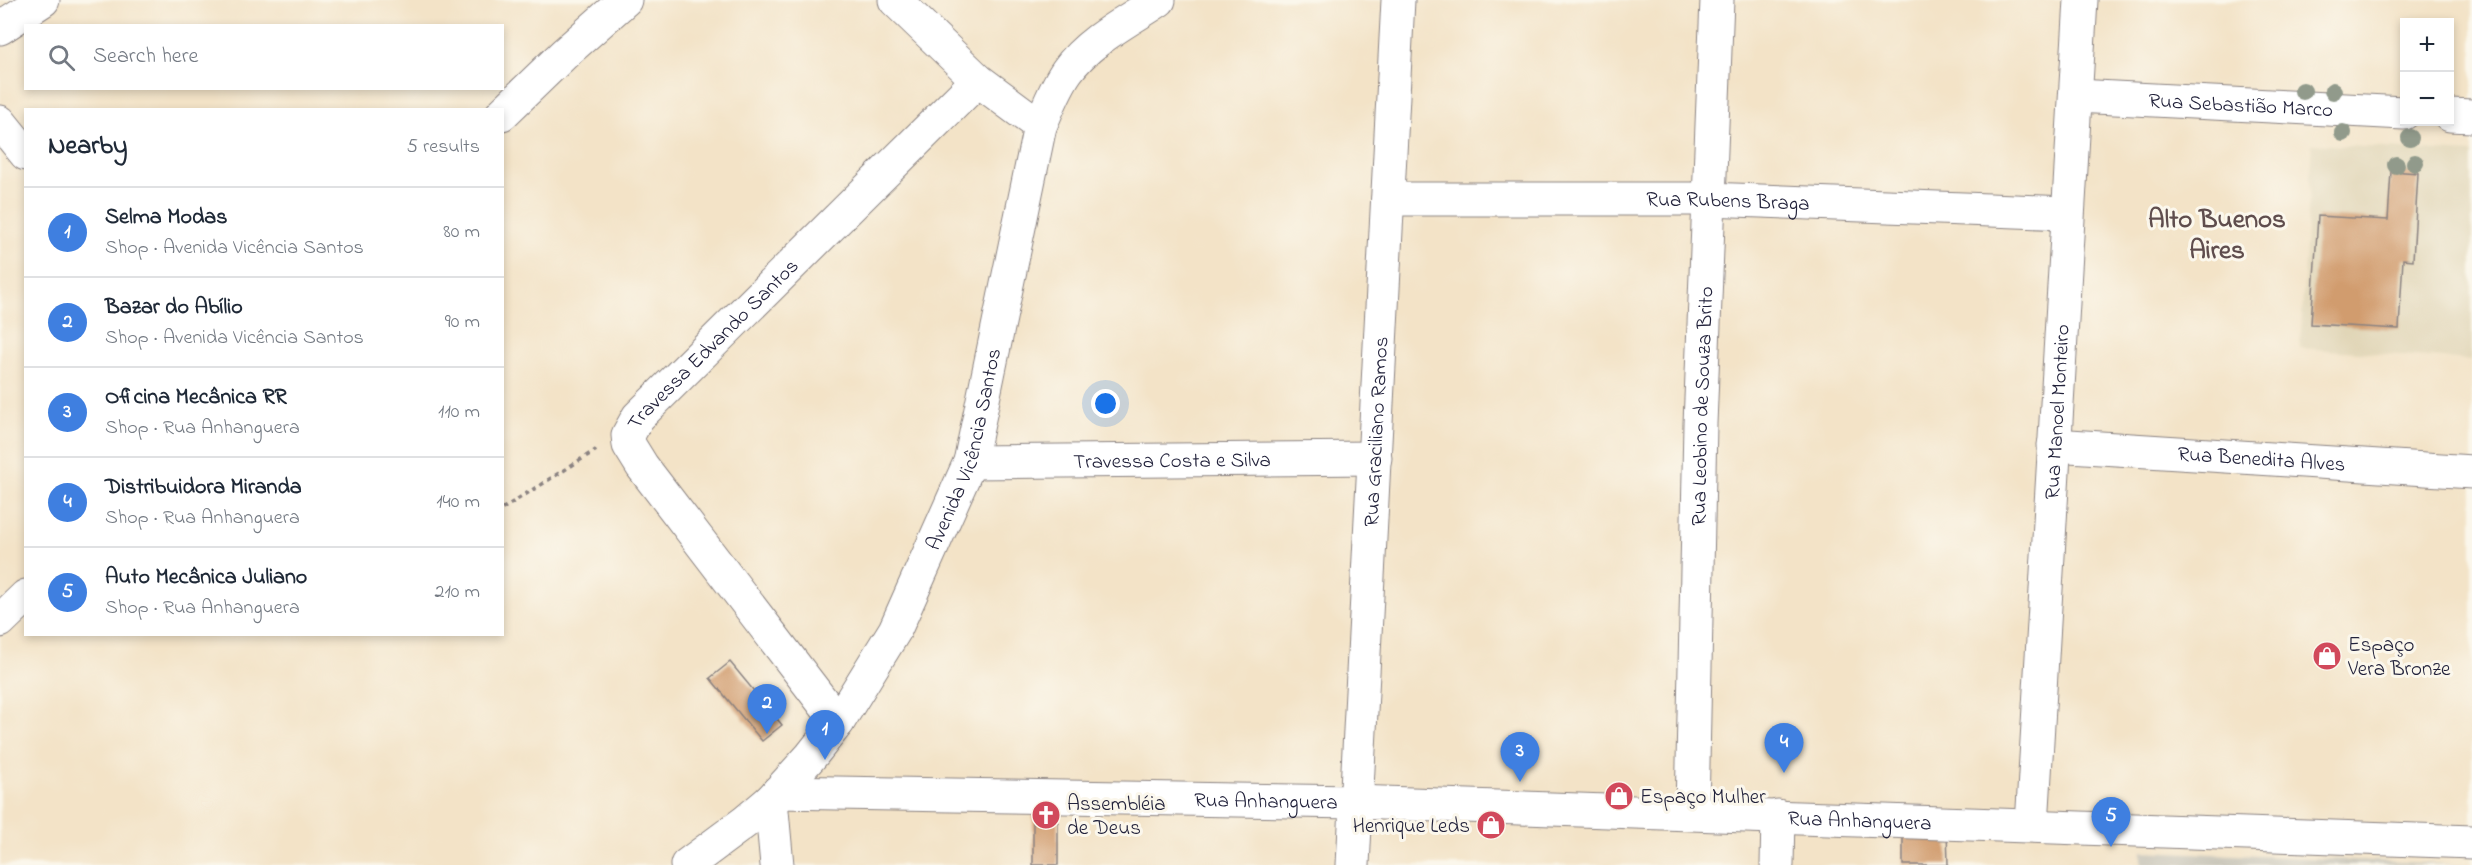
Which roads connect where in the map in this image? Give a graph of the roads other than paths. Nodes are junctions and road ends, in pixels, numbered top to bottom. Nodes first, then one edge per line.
1 (43, 0) edge
2 (625, 0) edge
3 (895, 0) edge
4 (1159, 0) edge
5 (1398, 0) edge
6 (1717, 0) edge
7 (2081, 0) edge
8 (0, 28) edge
9 (978, 80) junction
10 (2076, 96) junction
11 (504, 112) edge
12 (2400, 113) edge
13 (2454, 115) edge
14 (2472, 116) edge
15 (0, 122) edge
16 (1040, 126) junction
17 (24, 151) edge
18 (1389, 198) junction
19 (1708, 199) junction
20 (2067, 213) junction
21 (2054, 445) junction
22 (1375, 458) junction
23 (970, 462) junction
24 (2472, 472) edge
25 (24, 598) edge
26 (0, 621) edge
27 (838, 722) junction
28 (774, 796) junction
29 (1355, 802) junction
30 (1692, 812) junction
31 (1778, 816) junction
32 (2032, 825) junction
33 (2472, 842) edge
34 (687, 865) edge
35 (777, 865) edge
36 (1353, 865) edge
37 (1777, 865) edge

1 - 8 street
2 - 11 street
3 - 9 street
4 - 16 street, Avenida Vicência Santos
5 - 18 street, Rua Graciliano Ramos
6 - 19 street, Rua Leobino de Souza Brito
7 - 10 street, Rua Manoel Monteiro
9 - 16 street
9 - 27 street, Travessa Edvando Santos
10 - 12 street, Rua Sebastião Marco
10 - 20 street, Rua Manoel Monteiro
13 - 14 street
15 - 17 street
16 - 23 street, Avenida Vicência Santos
18 - 19 street, Rua Rubens Braga
18 - 22 street, Rua Graciliano Ramos
19 - 20 street, Rua Rubens Braga
19 - 30 street, Rua Leobino de Souza Brito
20 - 21 street, Rua Manoel Monteiro
21 - 24 street, Rua Benedita Alves
21 - 32 street, Rua Manoel Monteiro
22 - 23 street, Travessa Costa e Silva
22 - 29 street, Rua Graciliano Ramos
23 - 27 street, Avenida Vicência Santos
25 - 26 street
27 - 28 street, Avenida Vicência Santos
28 - 29 street, Rua Anhanguera
28 - 34 street, Avenida Vicência Santos
28 - 35 street
29 - 30 street, Rua Anhanguera
29 - 36 street, Rua Graciliano Ramos
30 - 31 street, Rua Anhanguera
31 - 32 street, Rua Anhanguera
31 - 37 street
32 - 33 street, Rua Anhanguera

